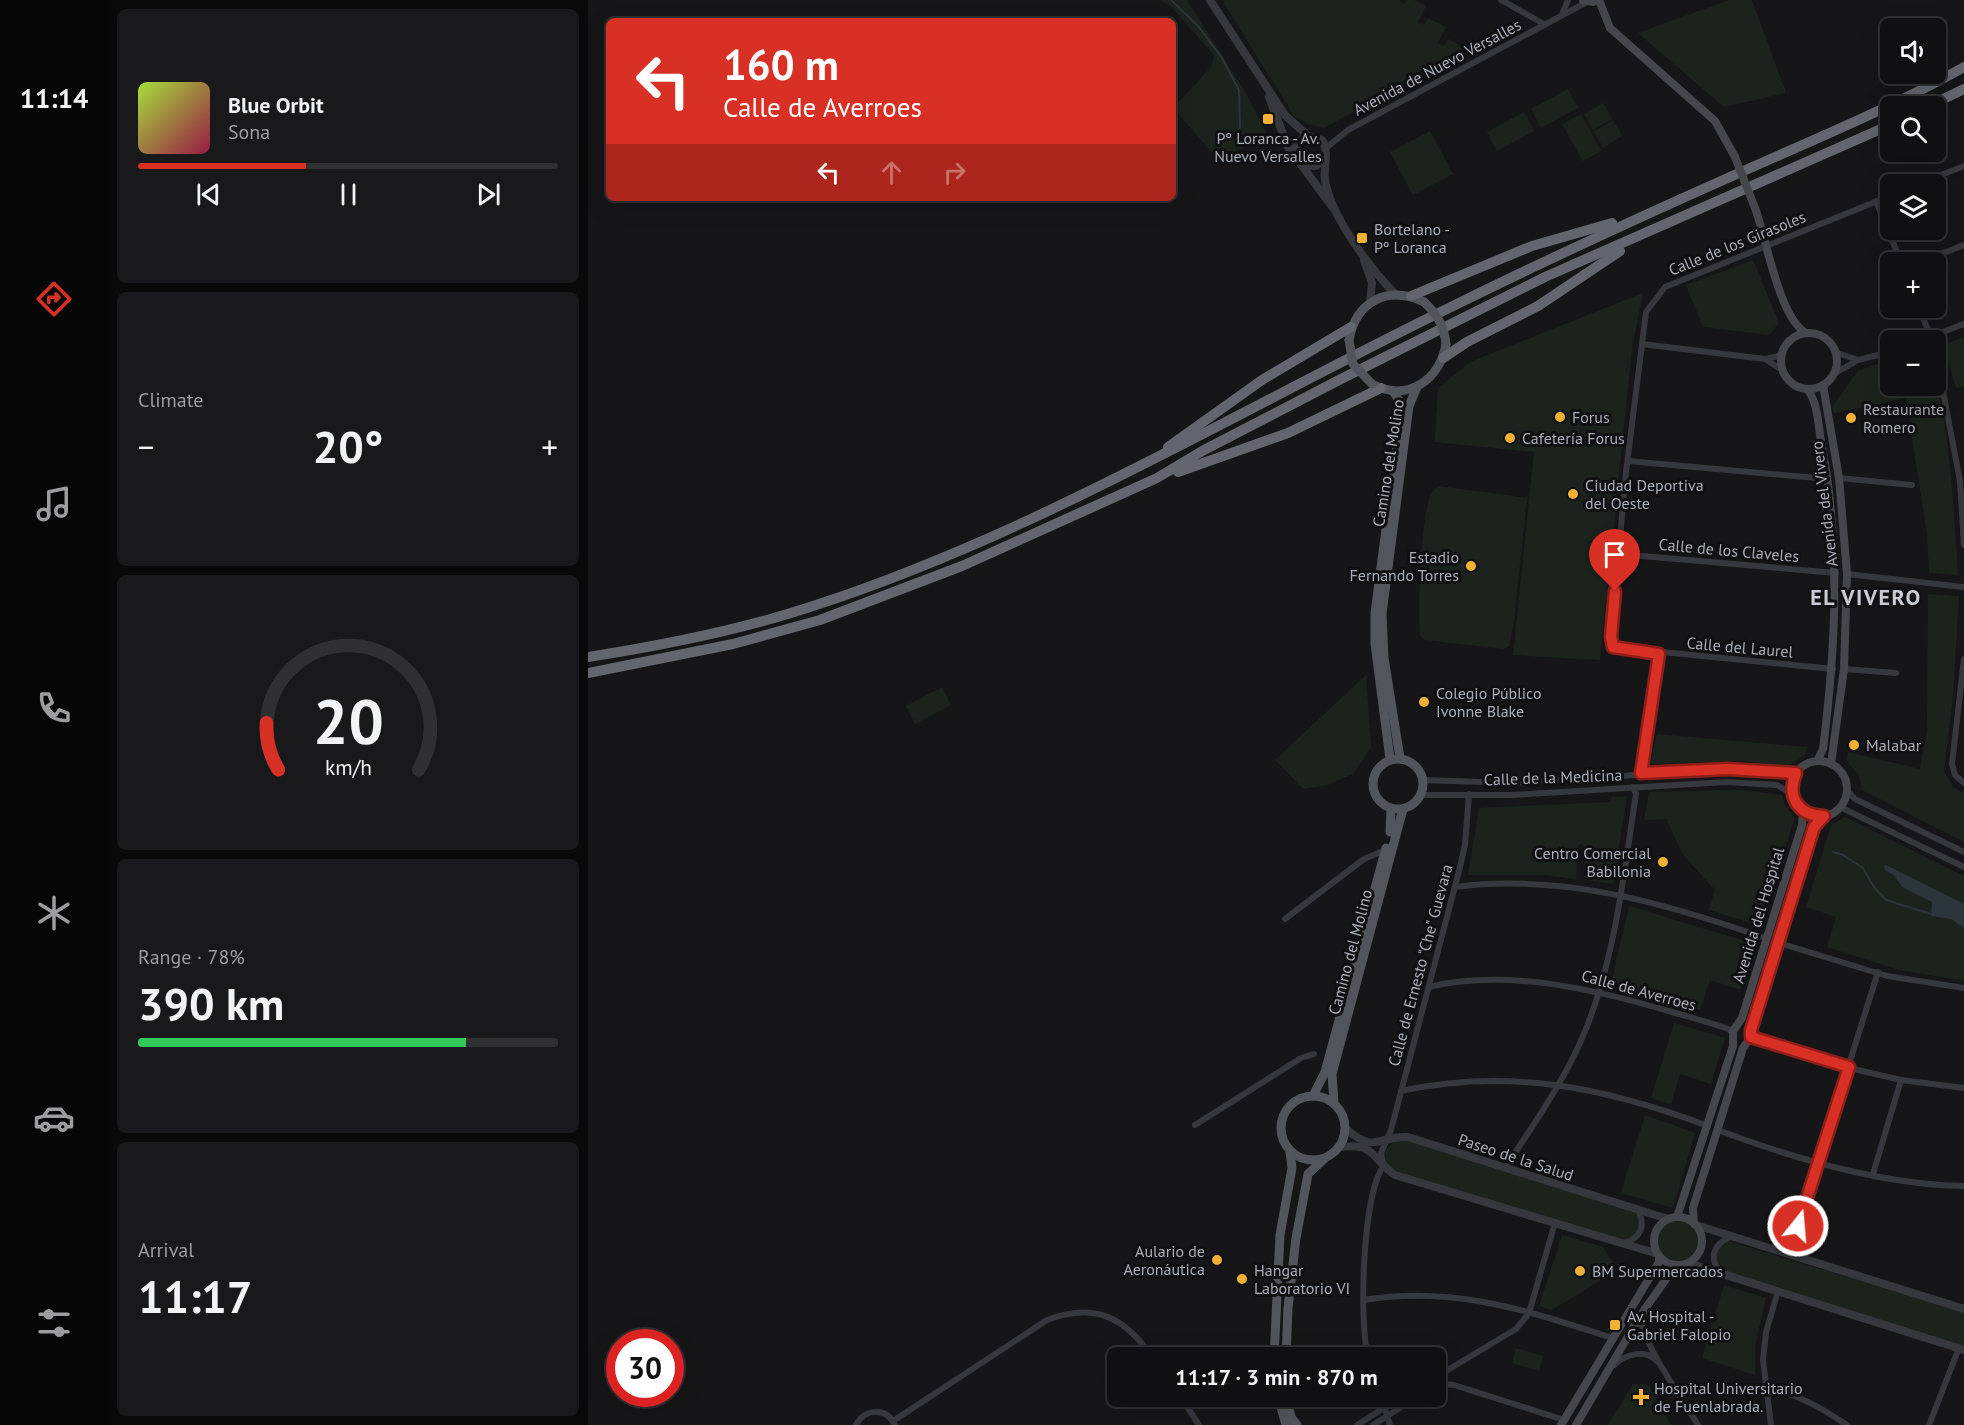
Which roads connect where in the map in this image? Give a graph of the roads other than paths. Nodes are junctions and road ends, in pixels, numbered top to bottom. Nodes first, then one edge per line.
1 (1210, 0) edge
2 (1501, 0) edge
3 (1568, 0) edge
4 (1599, 0) edge
5 (1585, 1) edge
6 (1563, 13) junction
7 (1544, 24) junction
8 (1964, 67) edge
9 (1262, 82) junction
10 (1964, 89) edge
11 (1946, 98) edge
12 (1880, 129) edge
13 (1308, 136) junction
14 (1326, 148) junction
15 (1325, 158) junction
16 (1297, 159) junction
17 (1303, 165) junction
18 (1964, 166) edge
19 (1944, 174) edge
20 (1880, 200) edge
21 (1876, 201) junction
22 (1338, 212) junction
23 (1638, 218) junction
24 (1648, 233) junction
25 (1764, 245) junction
26 (1964, 245) edge
27 (1361, 252) junction
28 (1898, 252) edge
29 (1946, 252) edge
30 (1395, 294) junction
31 (1411, 296) junction
32 (1370, 302) junction
33 (1791, 316) junction
34 (1964, 324) edge
35 (1351, 327) junction
36 (1946, 332) edge
37 (1806, 333) junction
38 (1791, 340) junction
39 (1642, 344) junction
40 (1783, 352) junction
41 (1835, 352) junction
42 (1880, 354) edge
43 (1443, 358) junction
44 (1765, 359) junction
45 (1858, 360) junction
46 (1782, 370) junction
47 (1834, 374) junction
48 (1823, 385) junction
49 (1377, 386) junction
50 (1417, 387) junction
51 (1807, 389) junction
52 (1393, 391) junction
53 (1944, 396) edge
54 (1628, 461) junction
55 (1150, 462) junction
56 (1157, 478) junction
57 (1839, 478) junction
58 (1828, 479) junction
59 (1912, 485) dead end
60 (1962, 491) edge
61 (1964, 545) edge
62 (1619, 554) junction
63 (1836, 573) junction
64 (1847, 574) junction
65 (1964, 587) edge
66 (1611, 643) joint
67 (1659, 654) junction
68 (588, 657) edge
69 (1964, 659) edge
70 (1833, 669) junction
71 (1844, 669) junction
72 (588, 673) edge
73 (1896, 673) dead end
74 (1963, 682) edge
75 (1395, 759) junction
76 (1817, 761) junction
77 (1831, 764) junction
78 (1641, 773) junction
79 (1796, 773) junction
80 (1423, 780) junction
81 (1964, 783) edge
82 (1633, 787) junction
83 (1847, 790) junction
84 (1469, 794) junction
85 (1792, 794) junction
86 (1421, 795) junction
87 (1840, 807) junction
88 (1391, 808) junction
89 (1403, 809) junction
90 (1803, 812) junction
91 (1824, 816) junction
92 (1385, 850) junction
93 (1964, 852) edge
94 (1964, 867) edge
95 (1455, 887) junction
96 (1619, 894) junction
97 (1285, 919) dead end
98 (1765, 938) junction
99 (1776, 942) junction
100 (1878, 972) junction
101 (1430, 987) junction
102 (1964, 988) edge
103 (1599, 991) junction
104 (1735, 1032) junction
105 (1749, 1036) junction
106 (1314, 1054) dead end
107 (1849, 1067) junction
108 (1901, 1080) junction
109 (1560, 1084) junction
110 (1964, 1088) edge
111 (1401, 1091) junction
112 (1313, 1096) junction
113 (1334, 1103) junction
114 (1195, 1125) dead end
115 (1708, 1126) junction
116 (1346, 1129) junction
117 (1718, 1130) junction
118 (1387, 1141) junction
119 (1340, 1146) junction
120 (1290, 1152) junction
121 (1324, 1159) junction
122 (1819, 1162) junction
123 (1384, 1165) junction
124 (1505, 1168) junction
125 (1874, 1174) junction
126 (1964, 1186) edge
127 (1637, 1209) junction
128 (1673, 1218) junction
129 (1555, 1223) junction
130 (1695, 1225) junction
131 (1730, 1237) junction
132 (1623, 1243) junction
133 (1658, 1255) junction
134 (1789, 1255) junction
135 (1688, 1263) junction
136 (1676, 1265) junction
137 (1721, 1274) junction
138 (1778, 1292) junction
139 (1363, 1300) junction
140 (1964, 1309) edge
141 (1529, 1313) junction
142 (1640, 1316) junction
143 (1613, 1338) junction
144 (1145, 1347) edge
145 (1275, 1347) edge
146 (1287, 1347) edge
147 (1366, 1347) edge
148 (1962, 1349) edge
149 (1611, 1367) junction
150 (1446, 1371) edge
151 (1666, 1371) junction
152 (1446, 1384) edge
153 (1767, 1388) junction
154 (1187, 1407) edge
155 (1281, 1407) edge
156 (1289, 1407) edge
157 (1384, 1407) joint
158 (1401, 1407) edge
159 (1387, 1416) junction
160 (894, 1423) edge
161 (1563, 1423) edge
162 (856, 1425) edge
163 (1199, 1425) edge
164 (1286, 1425) edge
165 (1297, 1425) edge
166 (1357, 1425) edge
167 (1373, 1425) edge
168 (1390, 1425) edge
169 (1576, 1425) edge
170 (1698, 1425) edge
171 (1771, 1425) edge
172 (1848, 1425) edge
173 (1929, 1425) edge

1 - 9 street
2 - 7 street
3 - 6 street
4 - 5 main road
4 - 25 main road, bridge
5 - 6 street, Avenida de Nuevo Versalles
6 - 7 street, Avenida de Nuevo Versalles
7 - 14 street, Avenida de Nuevo Versalles
8 - 23 highway
9 - 13 street
9 - 16 street
10 - 11 highway
12 - 24 highway
13 - 14 street
13 - 16 street
14 - 15 street
15 - 17 street
15 - 22 street
16 - 17 street
17 - 22 street
18 - 19 street
20 - 21 street, Calle de los Girasoles
21 - 25 street, Calle de los Girasoles
21 - 28 street
22 - 27 street
23 - 31 highway
23 - 55 highway
24 - 43 highway
24 - 56 highway
25 - 33 main road
25 - 39 street, Calle de los Girasoles
26 - 29 street
27 - 30 street
27 - 32 street
30 - 31 main road
30 - 32 main road
31 - 43 main road, bridge
32 - 35 main road
33 - 37 main road
33 - 38 main road
34 - 36 street
35 - 49 main road, bridge
35 - 55 highway
37 - 38 main road
37 - 41 main road
38 - 40 main road
39 - 44 street
39 - 54 street, Calle de los Girasoles
40 - 44 street
40 - 46 main road
41 - 45 street
41 - 47 main road
42 - 45 street
43 - 50 main road
44 - 46 street
45 - 47 street
46 - 51 main road
47 - 48 main road
48 - 51 main road
48 - 57 main road, Avenida del Vivero
49 - 52 main road
49 - 56 highway
50 - 52 main road
50 - 75 main road, Camino del Molino
51 - 58 main road, Avenida del Vivero
52 - 75 main road, Camino del Molino
53 - 60 street
54 - 58 street
54 - 62 street, Calle de los Girasoles
55 - 68 highway
56 - 72 highway
57 - 59 street
57 - 64 main road, Avenida del Vivero
58 - 63 main road, Avenida del Vivero
60 - 61 street
62 - 63 street, Calle de los Claveles
62 - 66 street, Calle de los Girasoles
63 - 70 main road, Avenida del Vivero
64 - 65 street
64 - 71 main road, Avenida del Vivero
66 - 67 street, Calle del Laurel
67 - 70 street, Calle del Laurel
67 - 78 street
69 - 74 street
70 - 76 main road, Avenida del Vivero
71 - 73 street
71 - 77 main road, Avenida del Vivero
74 - 81 street
75 - 80 main road
75 - 88 main road
76 - 77 main road
76 - 79 main road
77 - 83 main road
78 - 79 street
78 - 80 street
79 - 85 main road
80 - 86 main road
82 - 84 street, Calle de la Medicina
82 - 85 street, Calle de la Medicina
82 - 96 street
83 - 87 main road
83 - 93 street
84 - 86 street, Calle de la Medicina
84 - 95 street, Calle de Ernesto "Che" Guevara
85 - 90 main road
86 - 89 main road
87 - 91 main road
87 - 94 street
88 - 89 main road
88 - 92 main road, Camino del Molino
89 - 113 main road, Camino del Molino
90 - 91 main road
90 - 98 main road, Avenida del Hospital
91 - 99 main road, Avenida del Hospital
92 - 97 street, Camino del Molino
92 - 112 main road, Camino del Molino
95 - 96 street
95 - 101 street, Calle de Ernesto "Che" Guevara
96 - 98 street
96 - 103 street
98 - 104 main road, Avenida del Hospital
99 - 100 street
99 - 105 main road, Avenida del Hospital
100 - 102 street
100 - 107 street
101 - 103 street, Calle de Averroes
101 - 111 street, Calle de Ernesto "Che" Guevara
103 - 104 street, Calle de Averroes
103 - 109 street
104 - 105 main road
104 - 105 main road
104 - 115 main road, Avenida del Hospital
105 - 107 street
105 - 117 main road, Avenida del Hospital
106 - 114 street
107 - 108 street
107 - 122 street
108 - 110 street
108 - 125 street
109 - 111 street
109 - 115 street
109 - 124 street
111 - 118 street, Calle de Ernesto "Che" Guevara
112 - 113 main road
112 - 120 main road
113 - 116 main road
115 - 128 main road, Avenida del Hospital
116 - 118 street, Paseo de la Salud
116 - 119 main road
117 - 122 street
117 - 130 main road, Avenida del Hospital
118 - 123 street
118 - 124 street, Paseo de la Salud
119 - 121 main road
119 - 123 street
120 - 121 main road
120 - 145 main road
121 - 146 main road
122 - 125 street
122 - 134 street
123 - 129 street
123 - 139 street
124 - 127 street, Paseo de la Salud
125 - 126 street
127 - 128 street, Paseo de la Salud
127 - 132 street
128 - 130 main road
128 - 133 main road
129 - 132 street
129 - 141 street
130 - 131 street
130 - 135 main road
131 - 134 street
131 - 137 street
132 - 133 street
133 - 136 main road
133 - 143 main road
134 - 140 street
135 - 136 main road
135 - 137 street
136 - 142 main road
137 - 138 street
138 - 148 street
138 - 153 street
139 - 141 street
139 - 147 street
141 - 143 street
141 - 150 street
142 - 149 main road
142 - 151 street
143 - 161 main road
144 - 160 street
148 - 173 street
149 - 151 street
149 - 169 main road
151 - 170 street
152 - 161 street
153 - 171 street
153 - 172 street
154 - 163 street
155 - 164 main road
156 - 165 main road
157 - 159 street
157 - 166 street
158 - 159 street
159 - 167 street
159 - 168 street
160 - 162 street

